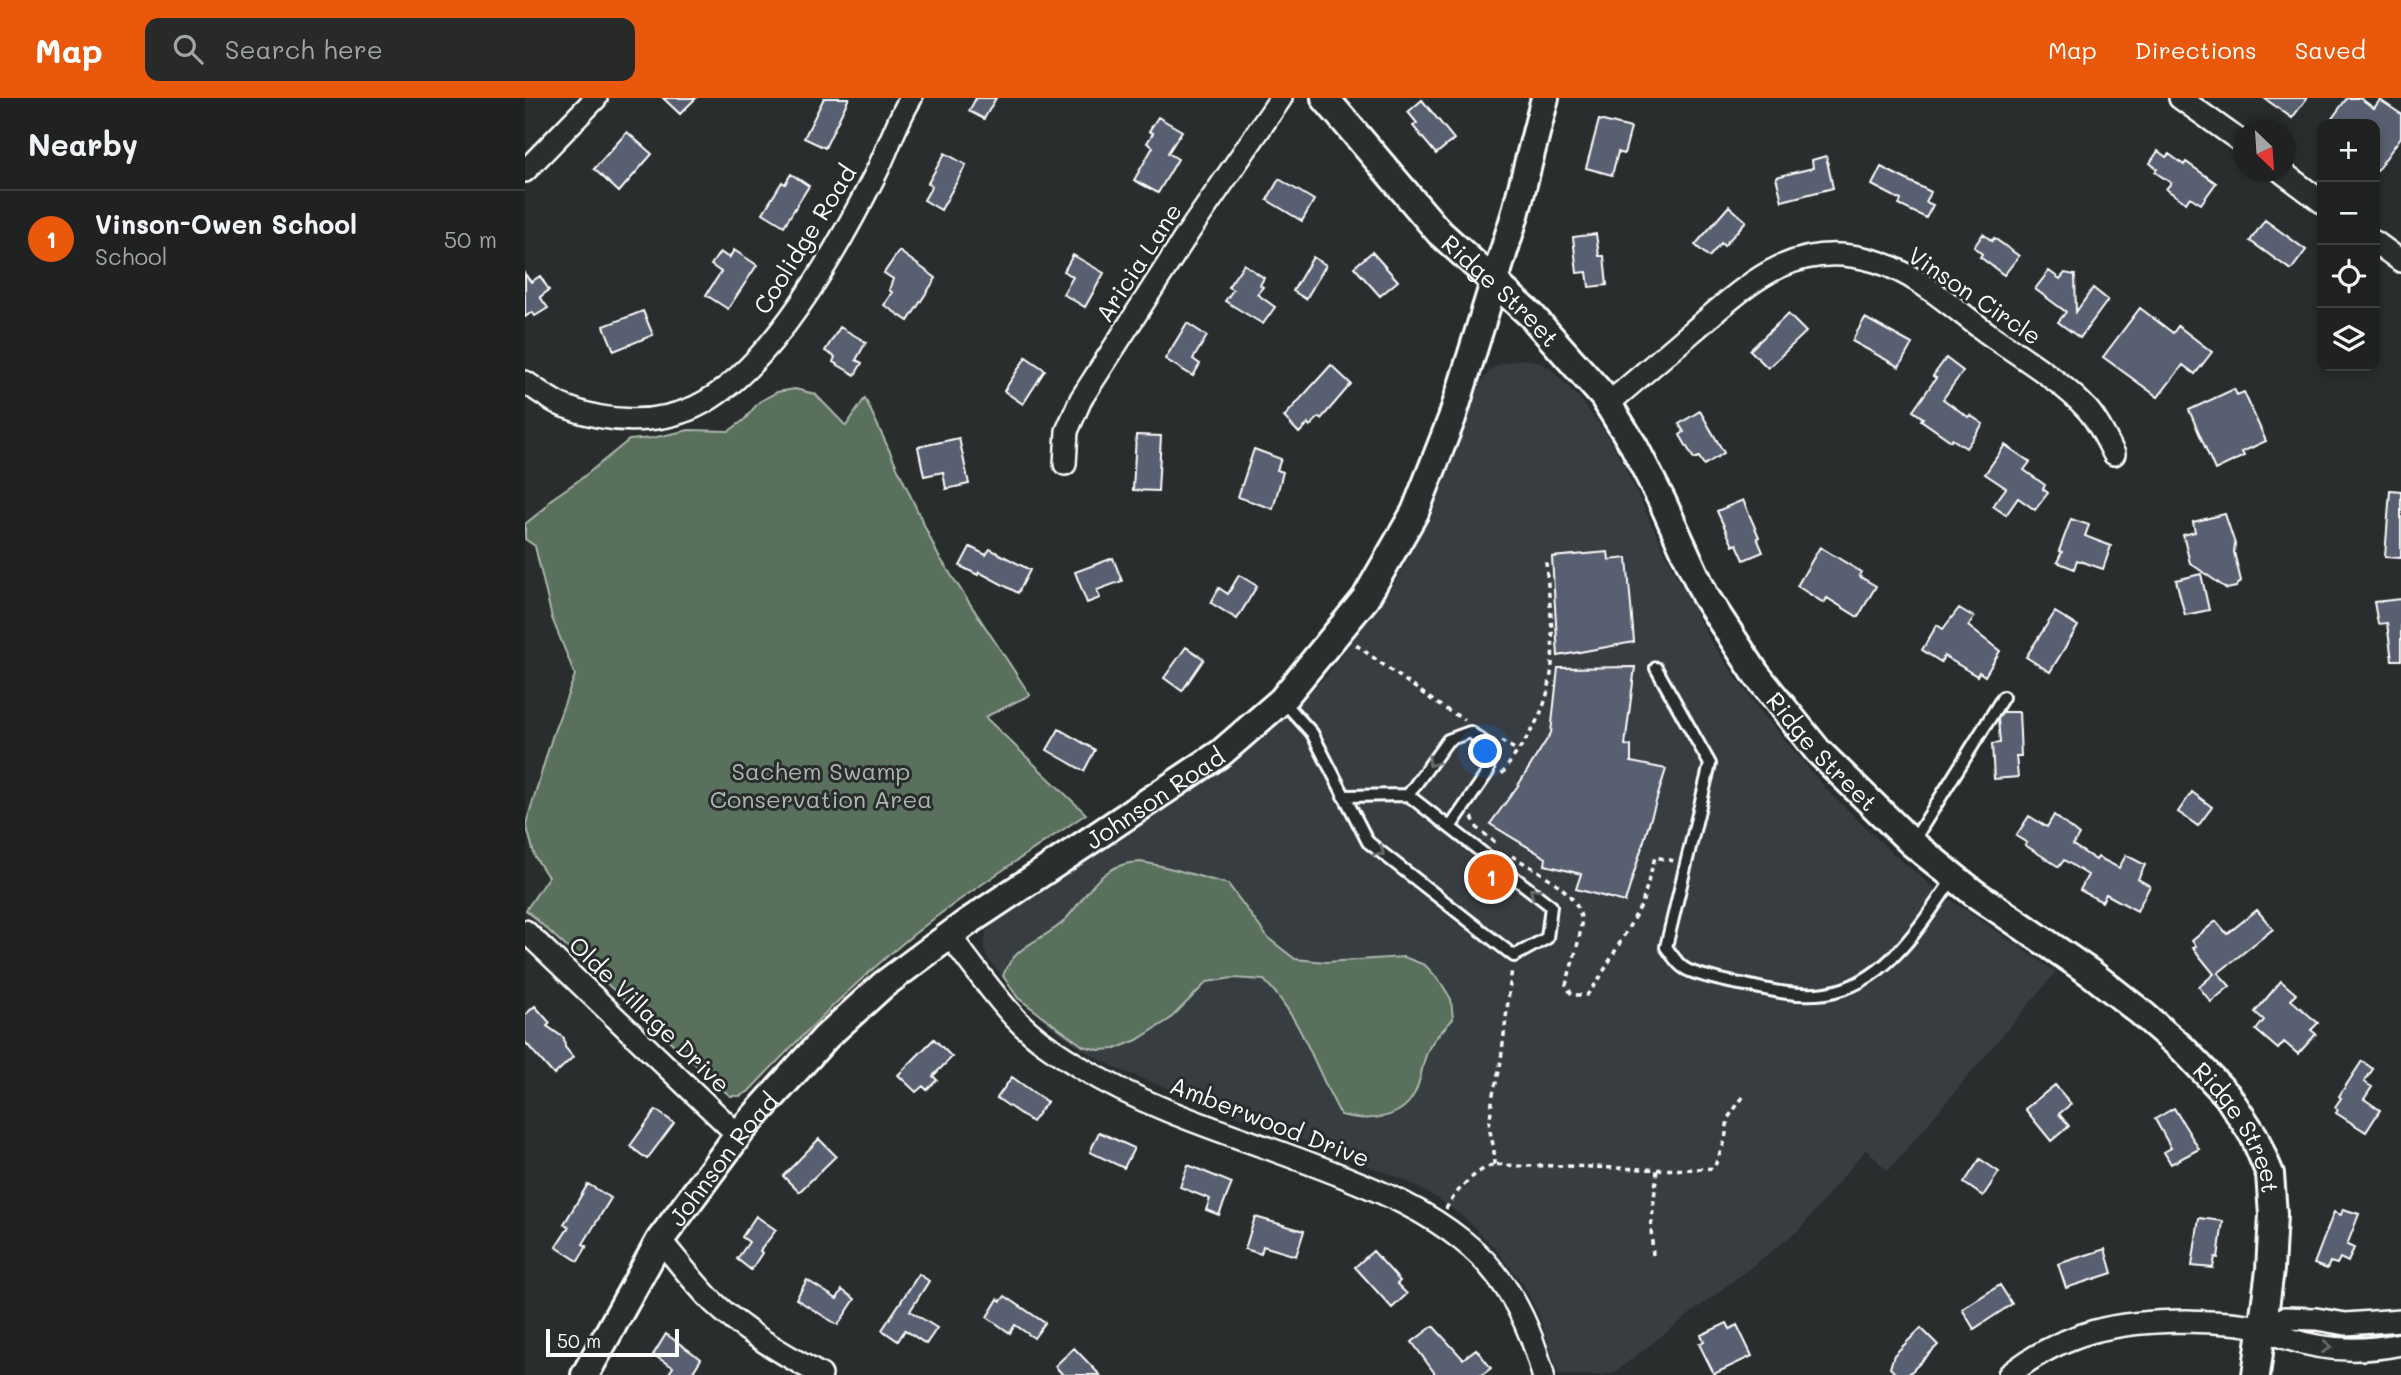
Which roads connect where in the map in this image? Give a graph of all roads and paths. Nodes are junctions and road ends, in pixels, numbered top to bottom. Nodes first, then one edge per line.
1 (596, 98) edge
2 (911, 98) edge
3 (1280, 98) edge
4 (1325, 98) edge
5 (1545, 98) edge
6 (2180, 98) edge
7 (2233, 136) edge
8 (525, 171) edge
9 (2295, 182) edge
10 (2317, 198) edge
11 (2379, 245) edge
12 (2401, 261) edge
13 (1494, 282) junction
14 (525, 382) edge
15 (1608, 404) junction
16 (2114, 454) dead end
17 (1065, 464) dead end
18 (1546, 562) dead end
19 (1338, 632) junction
20 (1656, 668) dead end
21 (2003, 696) dead end
22 (1282, 700) junction
23 (1475, 726) dead end
24 (1496, 738) dead end
25 (1518, 751) junction
26 (1498, 780) dead end
27 (1408, 795) junction
28 (1343, 796) junction
29 (1478, 808) dead end
30 (1451, 826) junction
31 (1912, 844) junction
32 (1498, 845) dead end
33 (1507, 853) dead end
34 (1686, 864) junction
35 (1954, 877) junction
36 (525, 931) edge
37 (949, 935) junction
38 (1514, 956) junction
39 (1743, 1097) dead end
40 (738, 1135) junction
41 (1494, 1165) junction
42 (1657, 1170) junction
43 (1439, 1223) junction
44 (660, 1240) junction
45 (1653, 1255) dead end
46 (2401, 1320) edge
47 (2262, 1328) junction
48 (2401, 1344) edge
49 (585, 1375) edge
50 (821, 1375) edge
51 (1543, 1375) edge
52 (2009, 1375) edge
53 (2256, 1375) edge

1 - 8 street
2 - 14 street, Coolidge Road
3 - 17 street, Aricia Lane
4 - 13 street, Ridge Street
5 - 13 street, Johnson Road
6 - 7 street
9 - 10 street
11 - 12 street
13 - 15 street, Ridge Street
13 - 19 street, Johnson Road
15 - 16 street, Vinson Circle
15 - 31 street, Ridge Street
18 - 25 path
19 - 22 street, Johnson Road
19 - 23 path
20 - 34 lane
21 - 31 lane
22 - 28 lane
22 - 37 street, Johnson Road
24 - 25 path
25 - 26 path
27 - 28 lane
27 - 30 lane
30 -> 27 lane
28 -> 38 lane
29 - 32 path
38 -> 30 lane
31 - 35 street, Ridge Street
33 - 34 path
34 - 35 lane
35 - 47 street, Ridge Street
36 - 40 street, Olde Village Drive
37 - 40 street, Johnson Road
37 - 43 street, Amberwood Drive
38 - 41 path
39 - 42 path
40 - 44 street, Johnson Road
41 - 42 path
41 - 43 path
42 - 45 path
43 - 51 street, Amberwood Drive
44 - 49 street, Johnson Road
44 - 50 street
46 - 47 street
47 -> 48 street
47 - 52 street
47 - 53 street, Ridge Street

